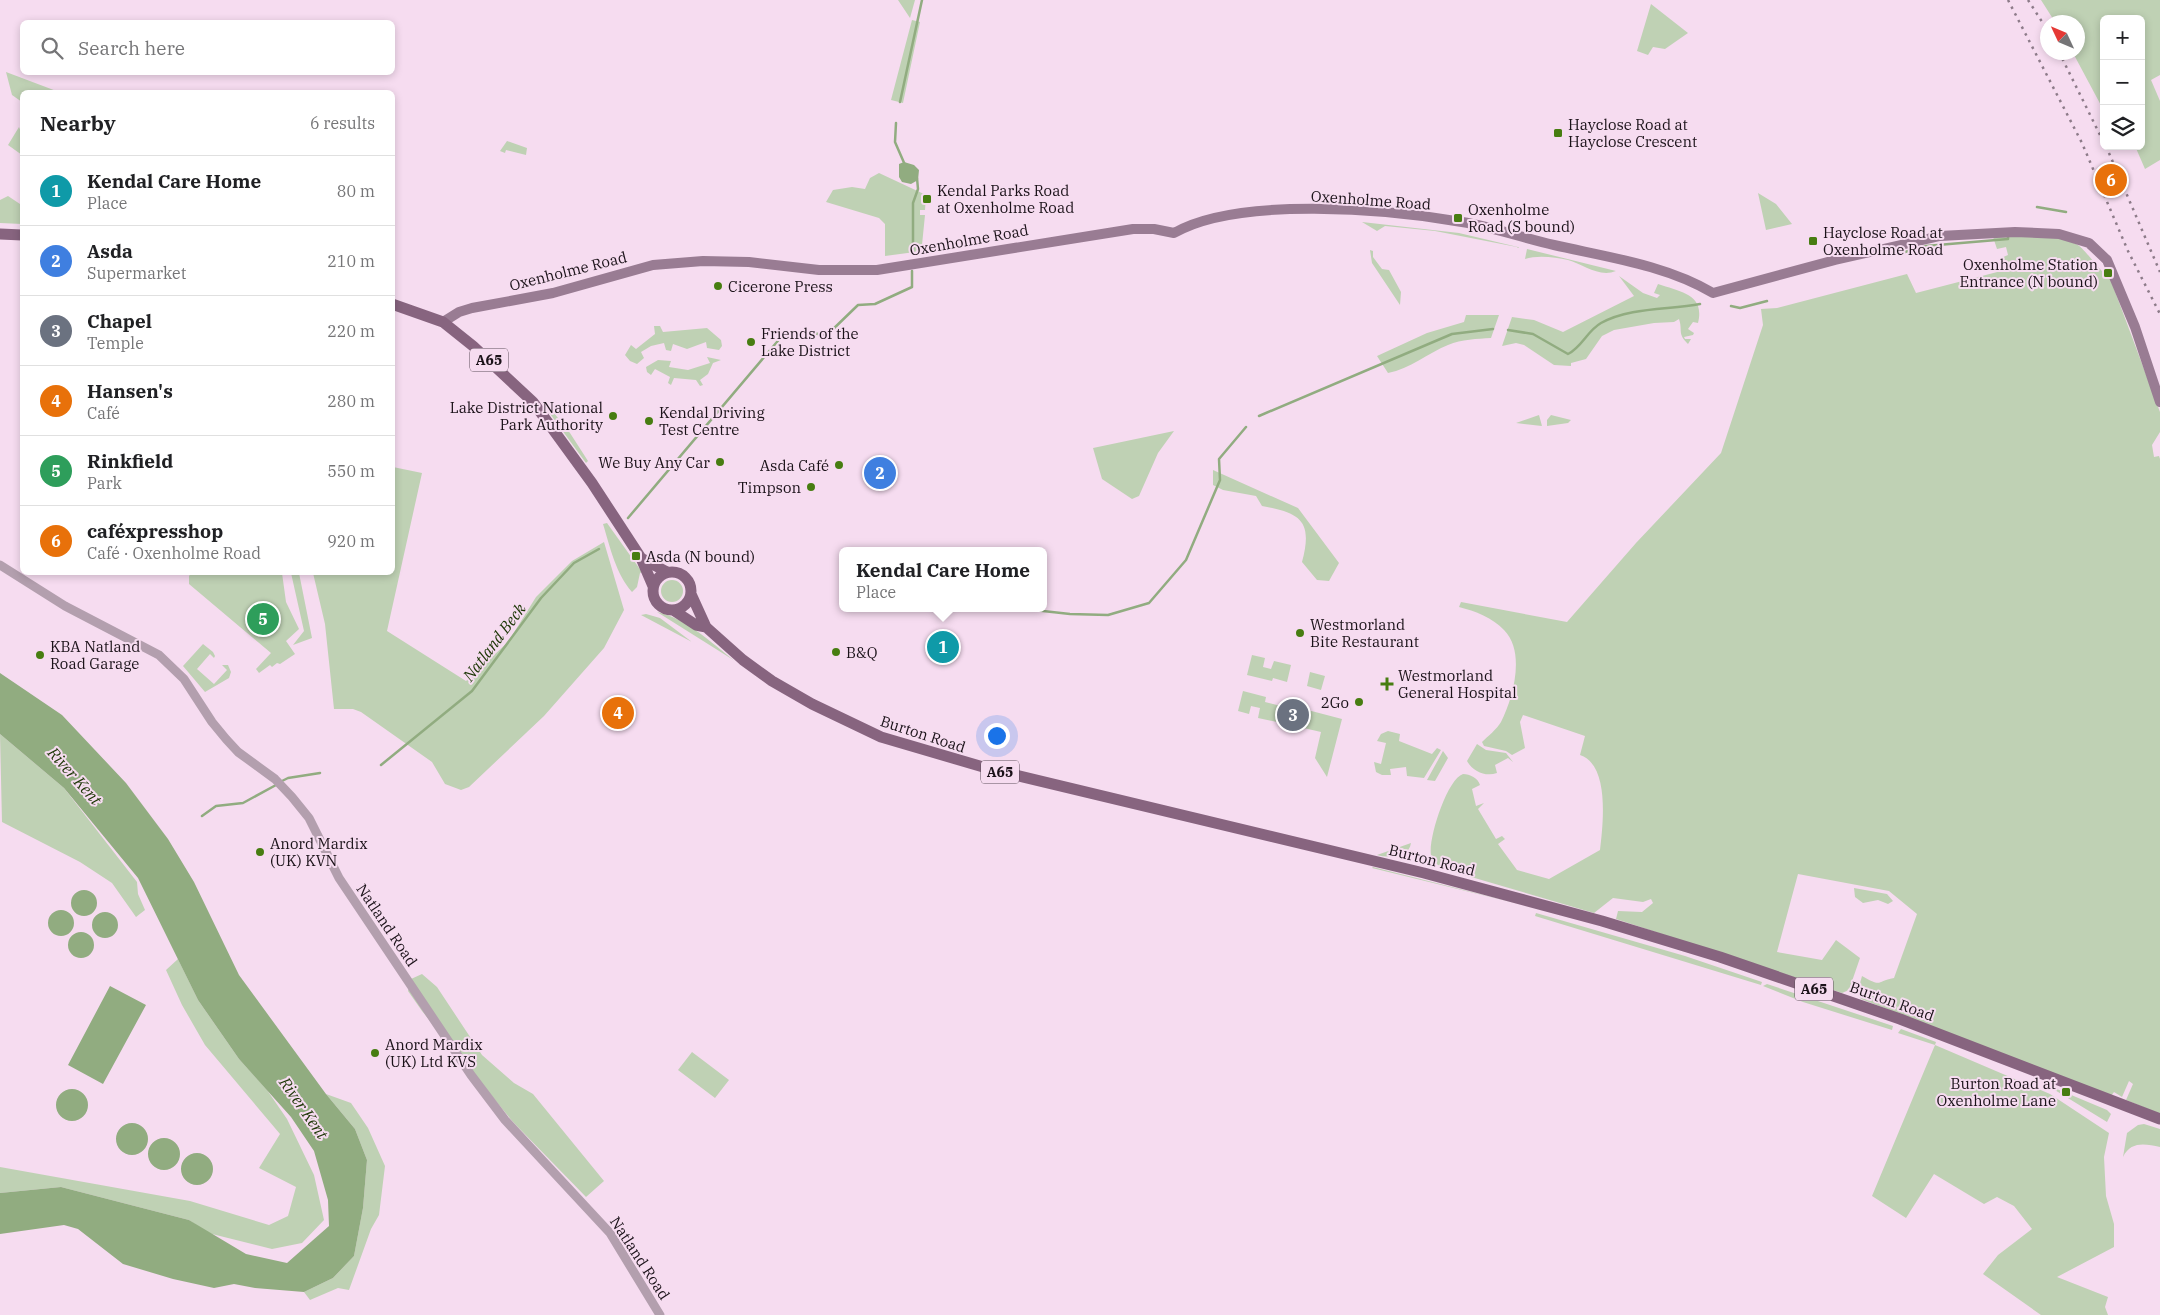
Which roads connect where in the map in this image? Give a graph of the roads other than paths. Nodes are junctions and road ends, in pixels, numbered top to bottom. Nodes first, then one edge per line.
1 (0, 234) edge
2 (20, 235) edge
3 (395, 305) edge
4 (443, 322) junction
5 (2160, 402) edge
6 (641, 558) junction
7 (0, 565) edge
8 (667, 572) junction
9 (653, 586) junction
10 (691, 594) junction
11 (673, 610) junction
12 (706, 627) junction
13 (2160, 1119) edge
14 (660, 1315) edge

1 - 2 main road
3 - 4 main road, A65
4 - 5 main road, Oxenholme Road
4 - 6 main road, A65
6 - 8 main road, A65
6 - 9 main road, A65
7 - 14 street, Natland Road
8 - 9 main road
8 - 10 main road, A65
9 - 11 main road, A65
10 - 11 main road
10 - 12 main road, Burton Road / A65
11 - 12 main road, Burton Road / A65
12 - 13 main road, Burton Road / A65

